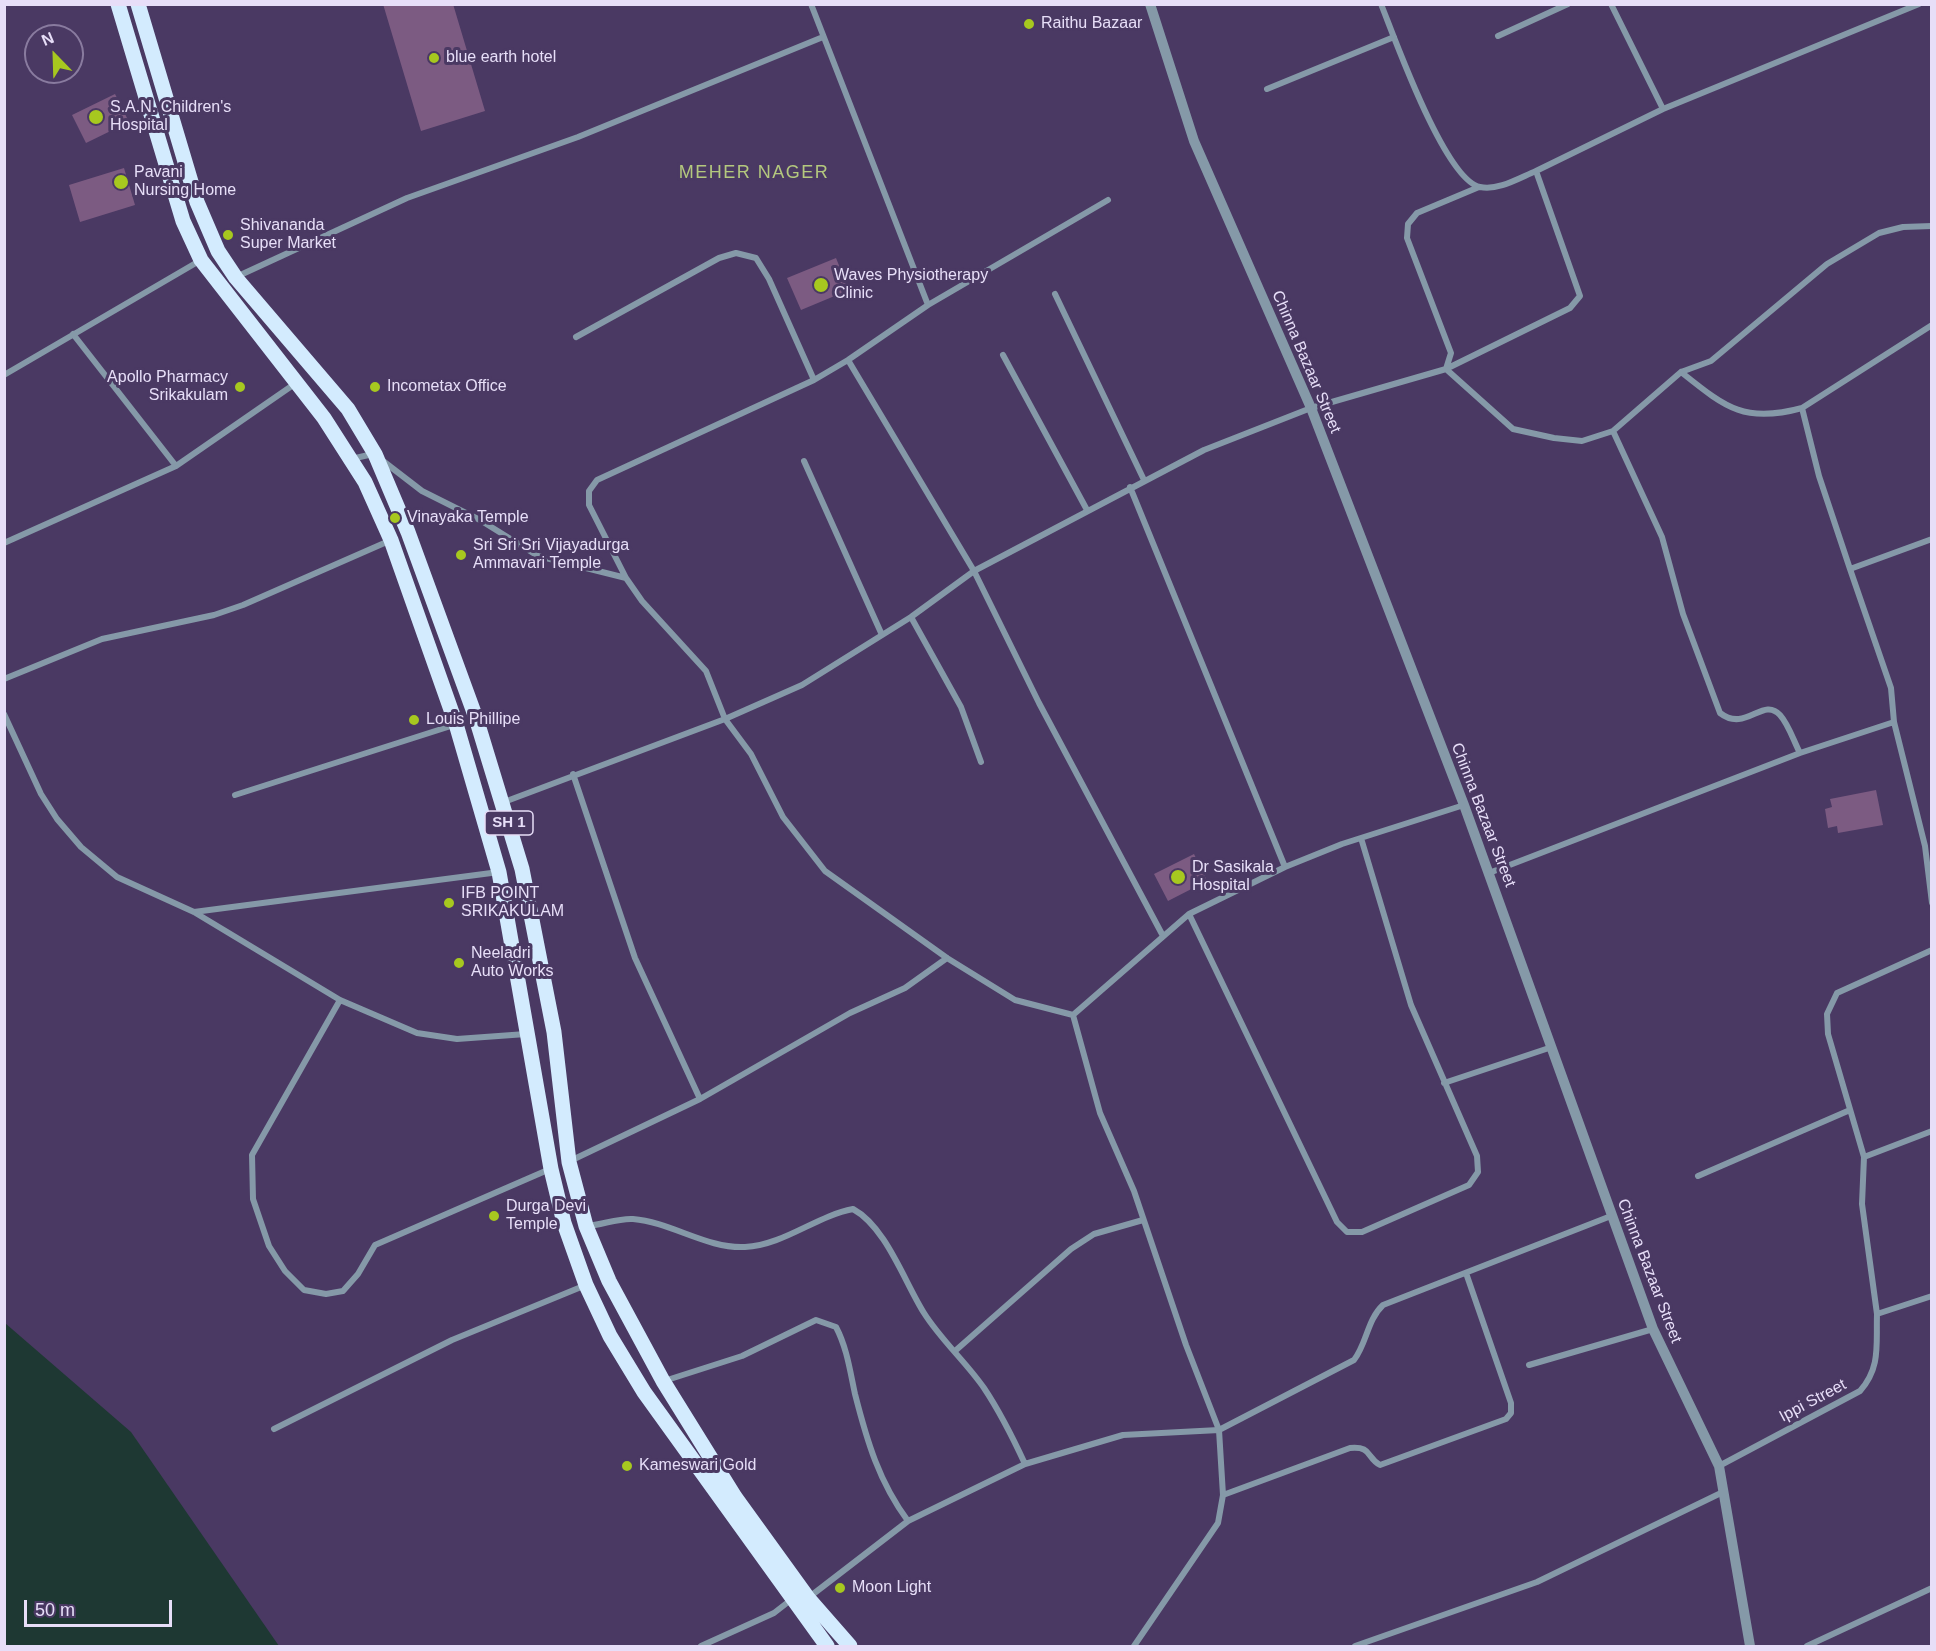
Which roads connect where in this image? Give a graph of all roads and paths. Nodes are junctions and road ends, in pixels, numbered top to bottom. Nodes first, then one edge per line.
1 (118, 4) edge
2 (138, 4) edge
3 (811, 4) edge
4 (1150, 4) edge
5 (1381, 4) edge
6 (1568, 4) edge
7 (1611, 4) edge
8 (1919, 4) edge
9 (1498, 36) dead end
10 (823, 37) junction
11 (1394, 37) junction
12 (1267, 88) dead end
13 (1663, 109) junction
14 (1536, 171) junction
15 (1479, 188) junction
16 (1108, 200) dead end
17 (1932, 226) edge
18 (201, 260) junction
19 (236, 278) junction
20 (1055, 294) dead end
21 (928, 305) junction
22 (1932, 326) edge
23 (73, 334) junction
24 (576, 337) dead end
25 (1003, 355) dead end
26 (848, 360) junction
27 (1446, 369) junction
28 (1681, 372) junction
29 (4, 375) edge
30 (813, 380) junction
31 (296, 383) junction
32 (1311, 408) junction
33 (1802, 408) junction
34 (1613, 431) junction
35 (375, 454) junction
36 (350, 459) junction
37 (804, 461) dead end
38 (176, 466) junction
39 (1144, 480) junction
40 (1130, 487) junction
41 (1087, 510) junction
42 (1932, 539) edge
43 (391, 540) junction
44 (4, 543) edge
45 (1850, 569) junction
46 (974, 571) junction
47 (626, 578) junction
48 (911, 617) junction
49 (882, 635) junction
50 (4, 679) edge
51 (4, 714) edge
52 (725, 719) junction
53 (1894, 722) junction
54 (456, 724) junction
55 (1800, 753) junction
56 (981, 762) dead end
57 (573, 774) junction
58 (235, 795) dead end
59 (503, 802) junction
60 (1464, 805) junction
61 (1361, 838) junction
62 (1285, 867) junction
63 (500, 872) junction
64 (1489, 873) junction
65 (1932, 903) edge
66 (194, 912) junction
67 (1189, 914) junction
68 (1163, 936) junction
69 (1932, 950) edge
70 (947, 958) junction
71 (340, 1000) junction
72 (1073, 1015) junction
73 (528, 1034) junction
74 (1549, 1048) junction
75 (1444, 1083) junction
76 (700, 1099) junction
77 (1850, 1110) junction
78 (1932, 1131) edge
79 (1864, 1157) junction
80 (569, 1162) junction
81 (551, 1169) junction
82 (1698, 1176) dead end
83 (1611, 1216) junction
84 (1143, 1220) junction
85 (586, 1226) junction
86 (1466, 1273) junction
87 (586, 1285) junction
88 (1932, 1296) edge
89 (1877, 1314) junction
90 (1653, 1329) junction
91 (955, 1352) junction
92 (1529, 1365) dead end
93 (663, 1381) junction
94 (274, 1429) dead end
95 (1219, 1430) junction
96 (1025, 1464) junction
97 (1719, 1466) junction
98 (1723, 1492) junction
99 (1223, 1495) junction
100 (908, 1521) junction
101 (1932, 1588) edge
102 (808, 1598) junction
103 (792, 1599) junction
104 (701, 1647) edge
105 (827, 1647) edge
106 (850, 1647) edge
107 (1134, 1647) edge
108 (1355, 1647) edge
109 (1750, 1647) edge
110 (1807, 1647) edge

1 - 18 main road, SH 1
2 - 19 main road, SH 1
3 - 10 street
4 - 32 street, Chinna Bazaar Street
5 - 11 street
6 - 9 street
7 - 13 street
8 - 13 street
10 - 19 street
10 - 21 street
11 - 12 street
11 - 15 street
13 - 14 street
14 - 15 street
14 - 27 street
15 - 27 street
16 - 21 street
17 - 28 street
18 - 23 street
18 - 31 main road, SH 1
19 - 35 main road, SH 1
20 - 39 street
21 - 26 street
22 - 33 street
23 - 29 street
23 - 38 street
24 - 30 street
25 - 41 street
26 - 30 street
26 - 46 street
27 - 32 street
27 - 34 street
28 - 33 street
28 - 34 street
30 - 47 street
31 - 36 main road, SH 1
31 - 38 street
32 - 39 street
32 - 60 street, Chinna Bazaar Street
33 - 45 street
34 - 55 street
35 - 36 street
35 - 47 street
35 - 59 main road, SH 1
36 - 43 main road, SH 1
37 - 49 street
38 - 44 street
39 - 40 street
40 - 41 street
40 - 62 street
41 - 46 street
42 - 45 street
43 - 50 street
43 - 54 main road, SH 1
45 - 53 street
46 - 48 street
46 - 68 street
47 - 52 street
48 - 49 street
48 - 56 street
49 - 52 street
51 - 66 street
52 - 57 street
52 - 70 street
53 - 55 street
53 - 65 street
54 - 58 street
54 - 63 main road, SH 1
55 - 64 street
57 - 59 street
57 - 76 street
59 - 80 main road, SH 1
60 - 61 street
60 - 64 street, Chinna Bazaar Street
61 - 62 street
61 - 75 street
62 - 67 street
63 - 66 street
63 - 73 main road, SH 1
64 - 74 street, Chinna Bazaar Street
66 - 71 street
67 - 68 street
67 - 75 street
68 - 72 street
69 - 77 street, Ippi Street
70 - 72 street
70 - 76 street
71 - 73 street
71 - 81 street
72 - 84 street
73 - 81 main road, SH 1
74 - 75 street
74 - 83 street, Chinna Bazaar Street
76 - 80 street
77 - 79 street, Ippi Street
77 - 82 street
78 - 79 street
79 - 89 street, Ippi Street
80 - 85 main road, SH 1
81 - 87 main road, SH 1
83 - 86 street
83 - 90 street, Chinna Bazaar Street
84 - 91 street
84 - 95 street
85 - 91 street
85 - 93 main road, SH 1
86 - 95 street
86 - 99 street
87 - 94 street
87 - 103 main road, SH 1
88 - 89 street
89 - 97 street, Ippi Street
90 - 92 street
90 - 97 street, Chinna Bazaar Street
91 - 96 street
93 - 100 street
93 - 102 main road, SH 1
95 - 96 street
95 - 99 street
96 - 100 street
97 - 98 street, Chinna Bazaar Street
98 - 108 street
98 - 109 street, Chinna Bazaar Street
99 - 107 street
100 - 102 street
101 - 110 street
102 - 106 main road, SH 1
103 - 104 street
103 - 105 main road, SH 1

